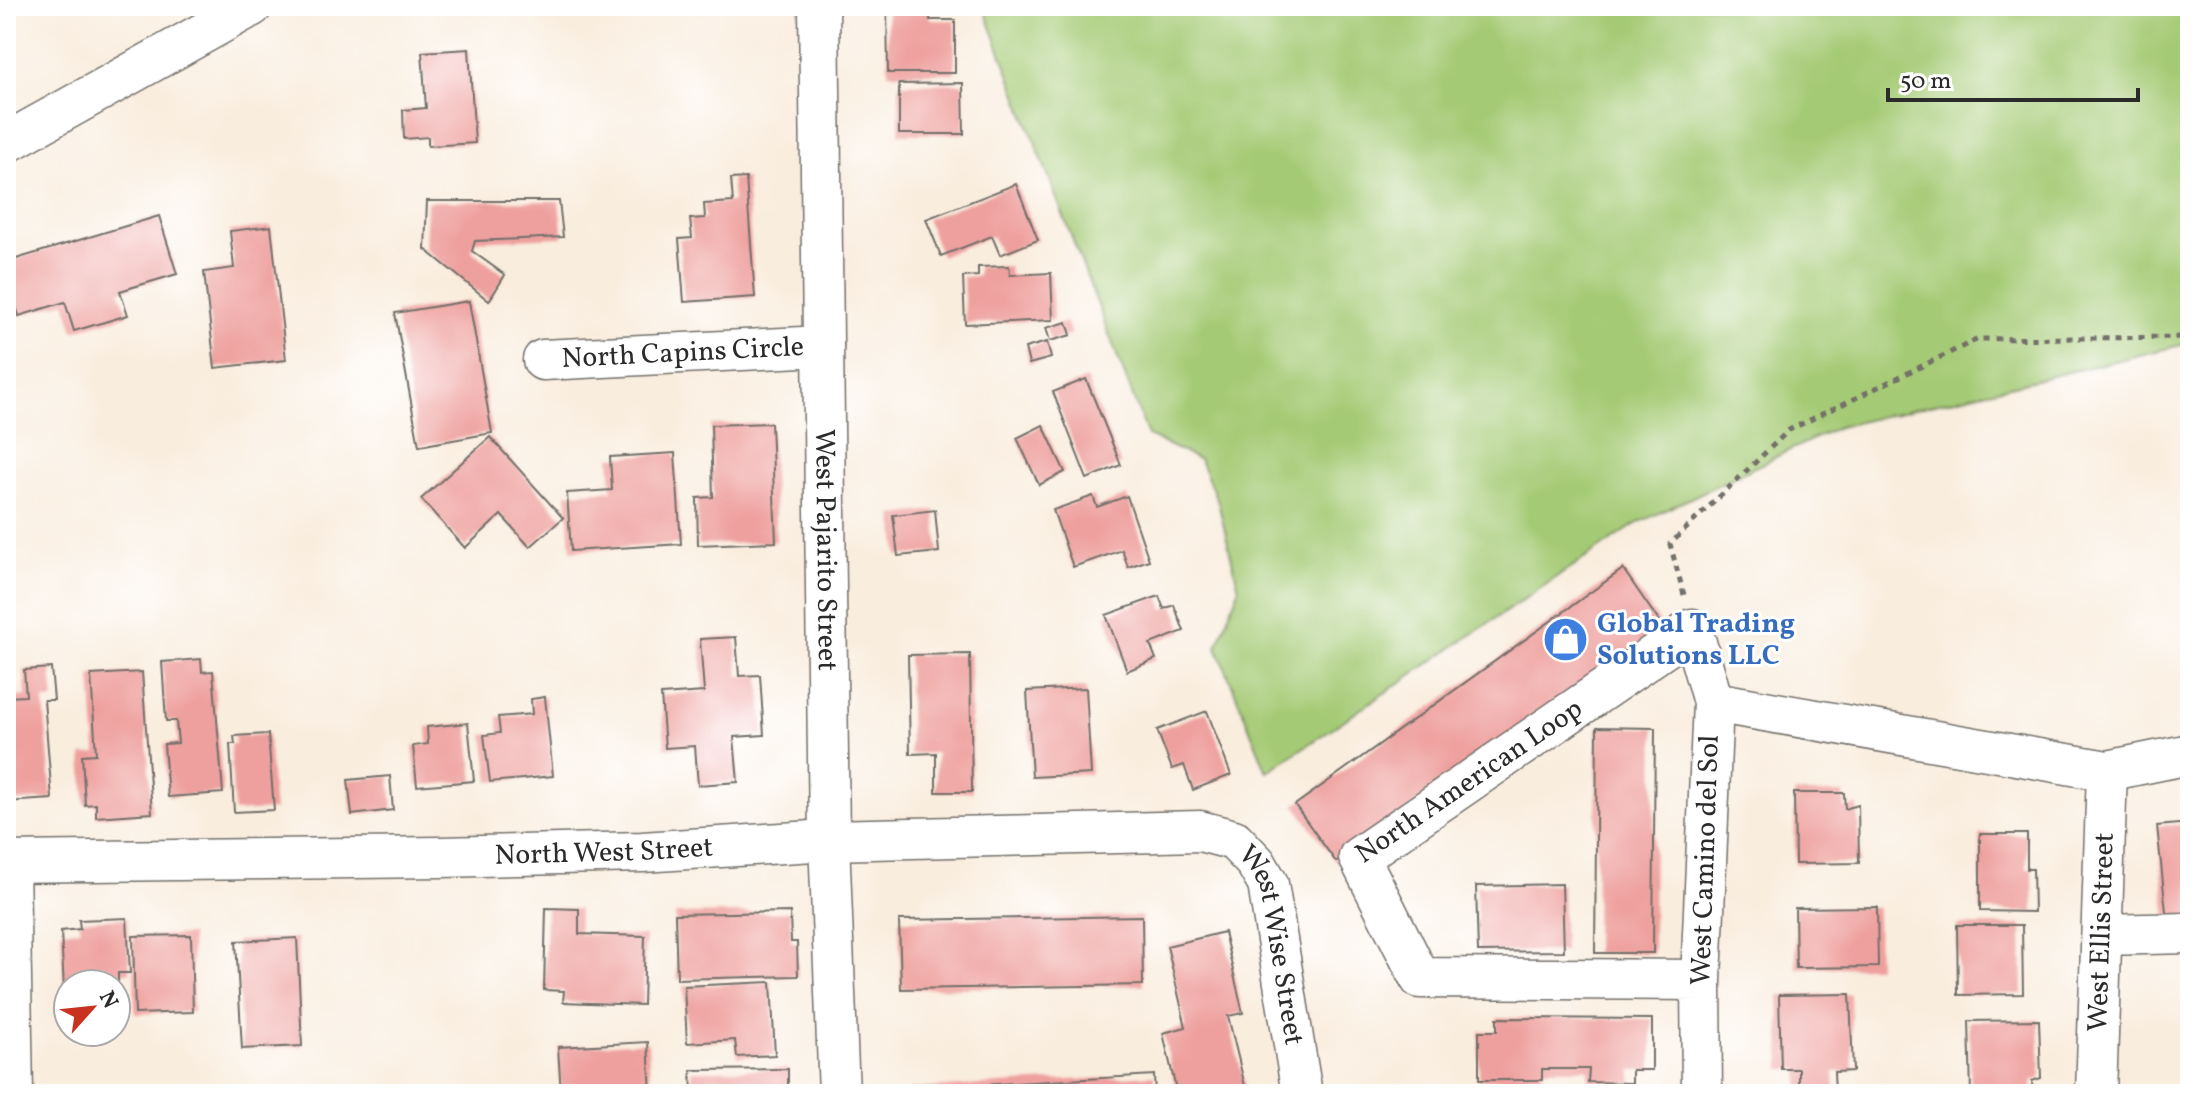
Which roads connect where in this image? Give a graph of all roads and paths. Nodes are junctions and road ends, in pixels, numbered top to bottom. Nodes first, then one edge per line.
1 (252, 6) edge
2 (819, 6) edge
3 (6, 143) edge
4 (2190, 337) edge
5 (823, 346) junction
6 (543, 360) dead end
7 (1692, 629) junction
8 (1713, 702) junction
9 (2190, 754) edge
10 (2107, 771) junction
11 (1200, 831) joint
12 (829, 840) junction
13 (7, 862) edge
14 (2190, 933) edge
15 (2102, 935) junction
16 (1701, 980) junction
17 (13, 1094) edge
18 (839, 1094) edge
19 (1302, 1094) edge
20 (1702, 1094) edge
21 (2096, 1094) edge

1 - 3 street
2 - 5 street, West Pajarito Street
4 - 7 path
5 - 6 street, North Capins Circle
5 - 12 street, West Pajarito Street
7 - 8 street, West Camino del Sol
7 - 16 street, North American Loop
8 - 10 street
8 - 16 street, West Camino del Sol
9 - 10 street
10 - 15 street, West Ellis Street
11 - 12 street, North West Street
11 - 19 street, West Wise Street
12 - 13 street, North West Street
12 - 18 street, West Pajarito Street
13 - 17 street
14 - 15 street
15 - 21 street, West Ellis Street
16 - 20 street, West Camino del Sol

